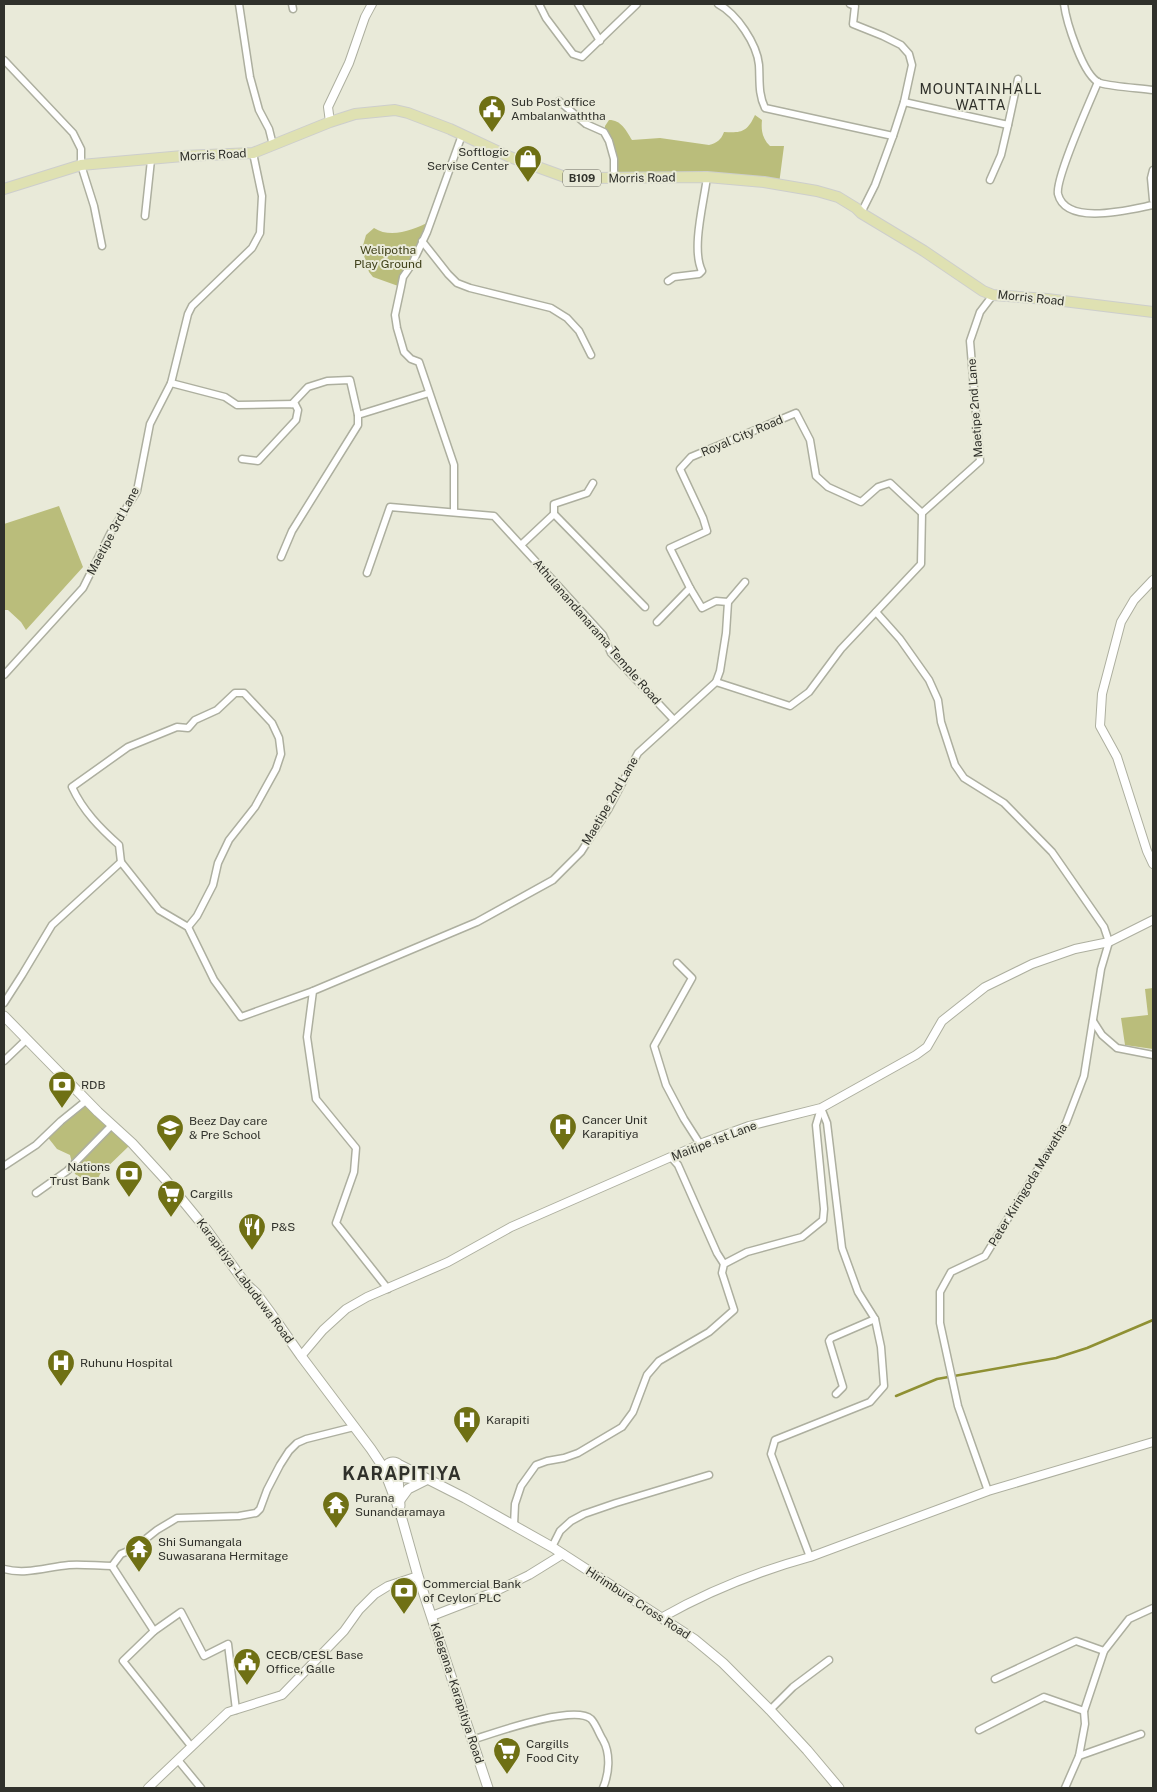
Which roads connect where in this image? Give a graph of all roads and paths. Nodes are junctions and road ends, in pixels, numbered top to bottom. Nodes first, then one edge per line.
1 (239, 4) edge
2 (372, 4) edge
3 (538, 4) edge
4 (578, 4) edge
5 (637, 4) edge
6 (718, 4) edge
7 (850, 4) edge
8 (1064, 4) edge
9 (600, 41) junction
10 (4, 60) edge
11 (1018, 79) dead end
12 (1098, 82) junction
13 (1153, 90) edge
14 (559, 102) dead end
15 (904, 102) junction
16 (330, 122) junction
17 (1008, 125) junction
18 (462, 135) junction
19 (893, 136) junction
20 (273, 146) junction
21 (253, 153) junction
22 (151, 160) junction
23 (81, 165) junction
24 (1153, 170) edge
25 (707, 177) junction
26 (614, 178) junction
27 (990, 180) dead end
28 (4, 188) edge
29 (1153, 200) edge
30 (1153, 205) edge
31 (861, 213) junction
32 (145, 216) dead end
33 (422, 241) junction
34 (102, 246) dead end
35 (668, 281) dead end
36 (993, 295) junction
37 (1153, 312) edge
38 (591, 355) dead end
39 (171, 383) junction
40 (429, 393) junction
41 (292, 404) junction
42 (358, 415) junction
43 (242, 459) dead end
44 (593, 483) dead end
45 (454, 512) junction
46 (554, 514) junction
47 (922, 514) junction
48 (521, 545) junction
49 (281, 557) dead end
50 (367, 573) dead end
51 (1153, 580) edge
52 (745, 582) dead end
53 (690, 588) junction
54 (728, 602) junction
55 (645, 607) dead end
56 (876, 612) junction
57 (657, 622) dead end
58 (634, 671) dead end
59 (4, 675) edge
60 (716, 682) junction
61 (675, 719) junction
62 (121, 862) junction
63 (1153, 864) edge
64 (1153, 920) edge
65 (188, 927) junction
66 (1109, 942) junction
67 (677, 963) dead end
68 (312, 991) junction
69 (4, 1003) edge
70 (4, 1016) edge
71 (1093, 1021) junction
72 (27, 1039) junction
73 (1153, 1056) edge
74 (4, 1061) edge
75 (87, 1100) junction
76 (821, 1108) junction
77 (112, 1126) junction
78 (700, 1144) junction
79 (671, 1157) junction
80 (4, 1166) edge
81 (36, 1194) dead end
82 (724, 1264) junction
83 (388, 1288) junction
84 (874, 1320) junction
85 (301, 1356) junction
86 (836, 1394) dead end
87 (354, 1427) junction
88 (1153, 1442) edge
89 (371, 1449) junction
90 (396, 1463) junction
91 (385, 1472) junction
92 (709, 1475) dead end
93 (398, 1477) junction
94 (429, 1481) junction
95 (988, 1491) junction
96 (400, 1500) junction
97 (400, 1512) junction
98 (514, 1525) junction
99 (552, 1547) junction
100 (563, 1554) junction
101 (810, 1557) junction
102 (112, 1566) junction
103 (4, 1569) edge
104 (418, 1576) junction
105 (1153, 1608) edge
106 (432, 1616) junction
107 (661, 1618) junction
108 (154, 1631) junction
109 (1104, 1651) junction
110 (829, 1660) dead end
111 (995, 1679) dead end
112 (236, 1710) junction
113 (770, 1710) junction
114 (1084, 1711) junction
115 (979, 1730) dead end
116 (1142, 1734) dead end
117 (472, 1740) junction
118 (192, 1746) junction
119 (1079, 1756) junction
120 (178, 1760) junction
121 (148, 1788) edge
122 (201, 1788) edge
123 (488, 1788) edge
124 (603, 1788) edge
125 (839, 1788) edge
126 (1065, 1788) edge

1 - 20 street
2 - 16 street
3 - 9 street
4 - 9 street
5 - 9 street
6 - 19 street
7 - 15 street
8 - 12 street
10 - 23 street
11 - 17 street
12 - 13 street
12 - 30 street
14 - 26 street
15 - 17 street
15 - 19 street
16 - 18 main road, Morris Road / B109
16 - 20 main road, Morris Road / B109
17 - 27 street
18 - 26 main road, Morris Road / B109
18 - 33 street
19 - 31 street
20 - 21 main road, Morris Road / B109
21 - 22 main road, Morris Road / B109
21 - 39 street, Maetipe 3rd Lane
22 - 23 main road, Morris Road / B109
22 - 32 street
23 - 28 main road, Morris Road / B109
23 - 34 street
24 - 29 street
25 - 26 main road, Morris Road / B109
25 - 31 main road, Morris Road / B109
25 - 35 street
31 - 36 main road, Morris Road / B109
33 - 38 street
33 - 40 street
36 - 37 main road, Morris Road / B109
36 - 47 street, Maetipe 2nd Lane
39 - 41 street
39 - 59 street, Maetipe 3rd Lane
40 - 42 street
40 - 45 street
41 - 42 street
41 - 43 street
42 - 49 street
44 - 46 street
45 - 48 street, Athulanandanarama Temple Road
45 - 50 street, Athulanandanarama Temple Road
46 - 48 street
46 - 55 street
47 - 53 street, Royal City Road
47 - 56 street
48 - 61 street, Athulanandanarama Temple Road
51 - 63 street
52 - 54 street
53 - 54 street
53 - 57 street
54 - 60 street
56 - 60 street
56 - 66 street
58 - 61 street
60 - 61 street, Maetipe 2nd Lane
61 - 68 street, Maetipe 2nd Lane
62 - 65 street
62 - 65 street
62 - 69 street
64 - 66 street, Maitipe 1st Lane
65 - 68 street, Maetipe 2nd Lane
66 - 71 street, Peter Kiringoda Mawatha
66 - 76 street, Maitipe 1st Lane
67 - 78 street
68 - 83 street
70 - 72 main road, Karapitiya - Labuduwa Road
71 - 73 street
71 - 95 street, Peter Kiringoda Mawatha
72 - 74 street
72 - 75 main road, Karapitiya - Labuduwa Road
75 - 77 main road, Karapitiya - Labuduwa Road
75 - 80 street
76 - 78 street, Maitipe 1st Lane
76 - 82 street
76 - 84 street
77 - 81 street
77 - 85 main road, Karapitiya - Labuduwa Road
78 - 79 street, Maitipe 1st Lane
79 - 82 street
79 - 83 street, Maitipe 1st Lane
82 - 98 street
83 - 85 street, Maitipe 1st Lane
84 - 86 street
84 - 101 street
85 - 87 main road, Karapitiya - Labuduwa Road
87 - 89 main road, Karapitiya - Labuduwa Road
87 - 102 street
88 - 95 street
89 - 90 main road, Karapitiya - Labuduwa Road
89 - 91 main road, Karapitiya - Labuduwa Road
90 - 91 main road
90 - 93 main road
90 - 94 main road, Hirimbura Cross Road
91 - 93 main road
91 - 97 main road, Kalegana - Karapitiya Road
92 - 99 street
93 - 94 main road
93 - 96 main road, Kalegana - Karapitiya Road
94 - 96 main road
94 - 98 main road, Hirimbura Cross Road
95 - 101 street
96 - 97 main road, Kalegana - Karapitiya Road
97 - 104 main road, Kalegana - Karapitiya Road
98 - 99 main road, Hirimbura Cross Road
99 - 100 main road, Hirimbura Cross Road
100 - 106 street
100 - 107 main road, Hirimbura Cross Road
101 - 107 street
102 - 103 street
102 - 108 street
104 - 106 main road, Kalegana - Karapitiya Road
104 - 112 street
105 - 109 street
106 - 117 main road, Kalegana - Karapitiya Road
107 - 113 main road, Hirimbura Cross Road
108 - 112 street
108 - 118 street
109 - 111 street
109 - 114 street
110 - 113 street
112 - 118 street
113 - 125 main road, Hirimbura Cross Road
114 - 115 street
114 - 119 street
116 - 119 street
117 - 123 main road, Kalegana - Karapitiya Road
117 - 124 street
118 - 120 street
119 - 126 street
120 - 121 street
120 - 122 street

